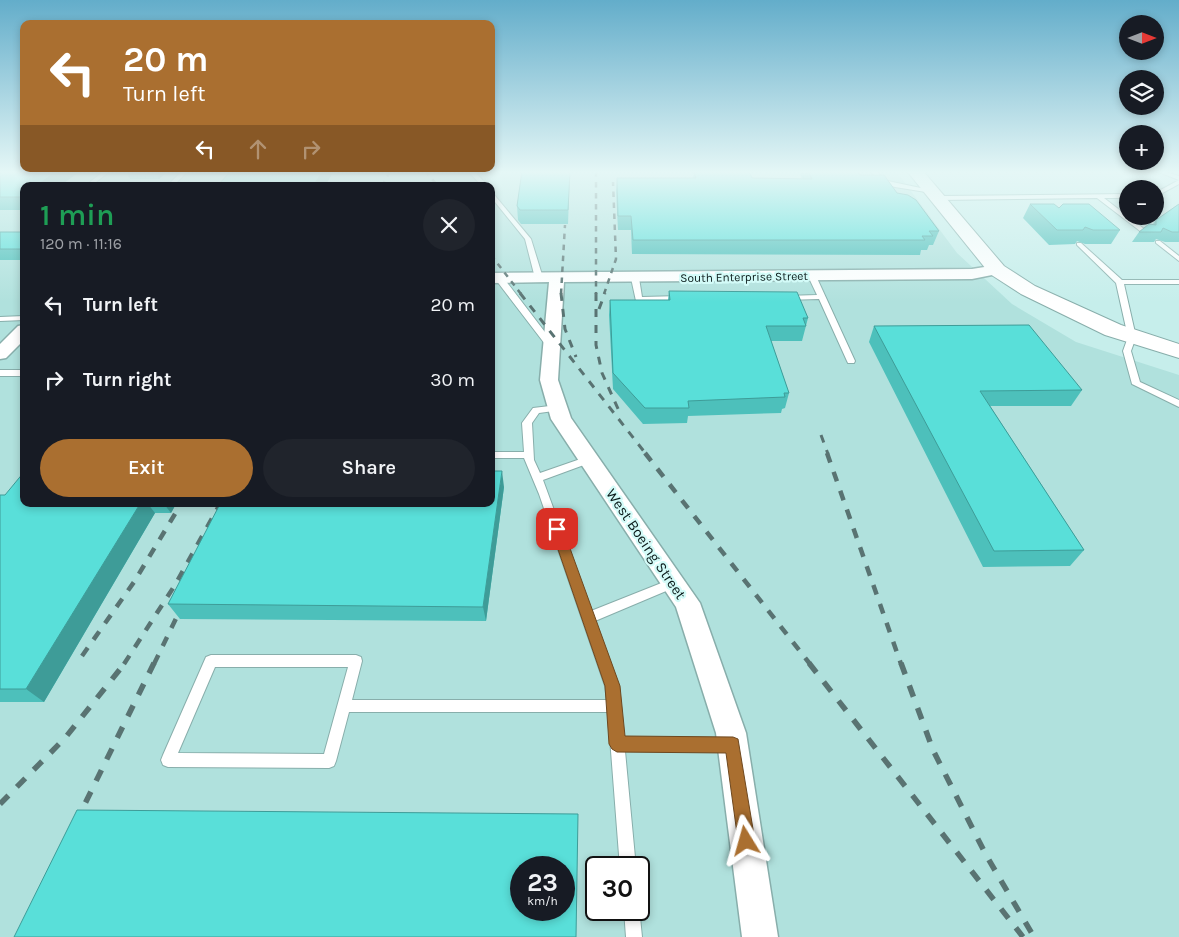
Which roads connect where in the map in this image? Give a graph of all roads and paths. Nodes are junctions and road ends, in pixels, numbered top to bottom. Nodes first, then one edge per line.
1 (508, 215) edge
2 (951, 215) edge
3 (1122, 215) edge
4 (1146, 233) edge
5 (1158, 242) edge
6 (1079, 244) edge
7 (1179, 259) edge
8 (997, 270) junction
9 (812, 276) junction
10 (495, 278) edge
11 (548, 278) junction
12 (635, 278) junction
13 (1120, 282) junction
14 (1179, 282) edge
15 (822, 297) junction
16 (687, 298) edge
17 (774, 298) edge
18 (20, 318) edge
19 (0, 319) edge
20 (20, 334) edge
21 (1132, 337) junction
22 (552, 348) junction
23 (1179, 351) edge
24 (0, 354) edge
25 (851, 361) dead end
26 (0, 372) edge
27 (20, 372) edge
28 (1179, 404) edge
29 (558, 408) junction
30 (495, 455) edge
31 (529, 455) junction
32 (589, 460) junction
33 (537, 478) junction
34 (674, 583) junction
35 (588, 618) junction
36 (344, 706) junction
37 (614, 706) junction
38 (617, 744) junction
39 (733, 745) junction
40 (627, 856) edge
41 (633, 921) edge
42 (634, 937) edge
43 (760, 937) edge

1 - 11 lane
2 - 8 street
3 - 4 lane
5 - 7 lane
6 - 13 lane
8 - 9 street, South Enterprise Street
8 - 21 street
9 - 12 street, South Enterprise Street
9 - 15 lane
10 - 11 street, South Enterprise Street
10 - 22 lane
11 - 12 street, South Enterprise Street
11 - 22 street, West Boeing Street
12 - 16 lane
13 - 14 lane
13 - 21 lane
15 - 17 lane
15 - 25 lane
18 - 19 lane
20 - 24 street
21 - 23 street
21 - 28 lane
22 - 29 street, West Boeing Street
26 - 27 lane
29 - 31 lane
29 - 32 street, West Boeing Street
30 - 31 lane
31 - 33 lane
32 - 33 lane
32 - 34 street, West Boeing Street
33 - 35 lane
34 - 35 lane
34 - 39 street, West Boeing Street
35 - 37 lane
36 - 36 lane
36 - 37 lane
37 - 38 lane
38 - 39 lane
38 - 40 lane
39 - 43 street, West Boeing Street
41 - 42 lane

